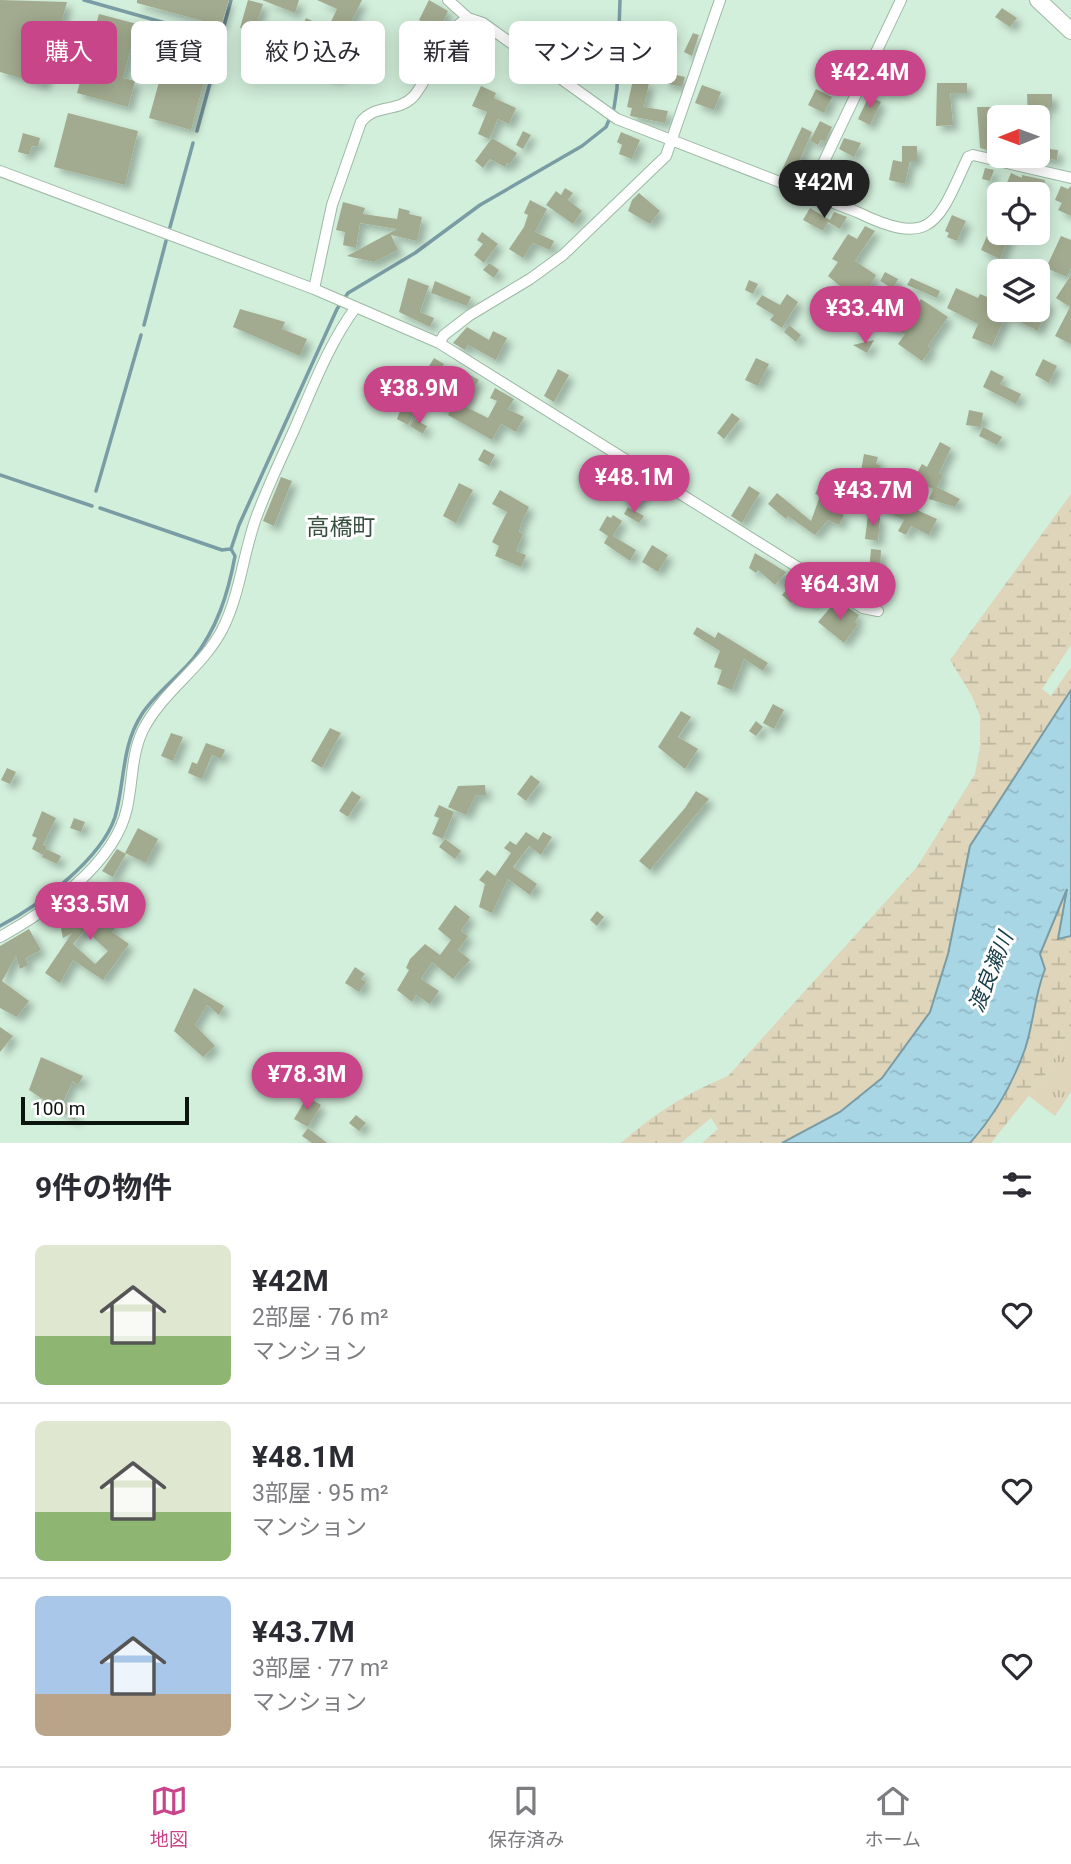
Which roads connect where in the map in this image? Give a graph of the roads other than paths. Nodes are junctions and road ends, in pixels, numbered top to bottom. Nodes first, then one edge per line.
1 (448, 0) edge
2 (720, 0) edge
3 (901, 0) edge
4 (1038, 0) edge
5 (468, 18) junction
6 (1071, 31) edge
7 (672, 143) junction
8 (0, 171) edge
9 (1071, 178) edge
10 (808, 195) junction
11 (314, 289) junction
12 (353, 306) junction
13 (439, 343) junction
14 (878, 611) dead end
15 (0, 937) edge

1 - 5 street
2 - 7 street
3 - 10 street
4 - 6 main road
5 - 7 street
5 - 11 street
7 - 10 street
7 - 13 street
8 - 11 street
9 - 10 street
11 - 12 street
12 - 13 street
12 - 15 street
13 - 14 street

